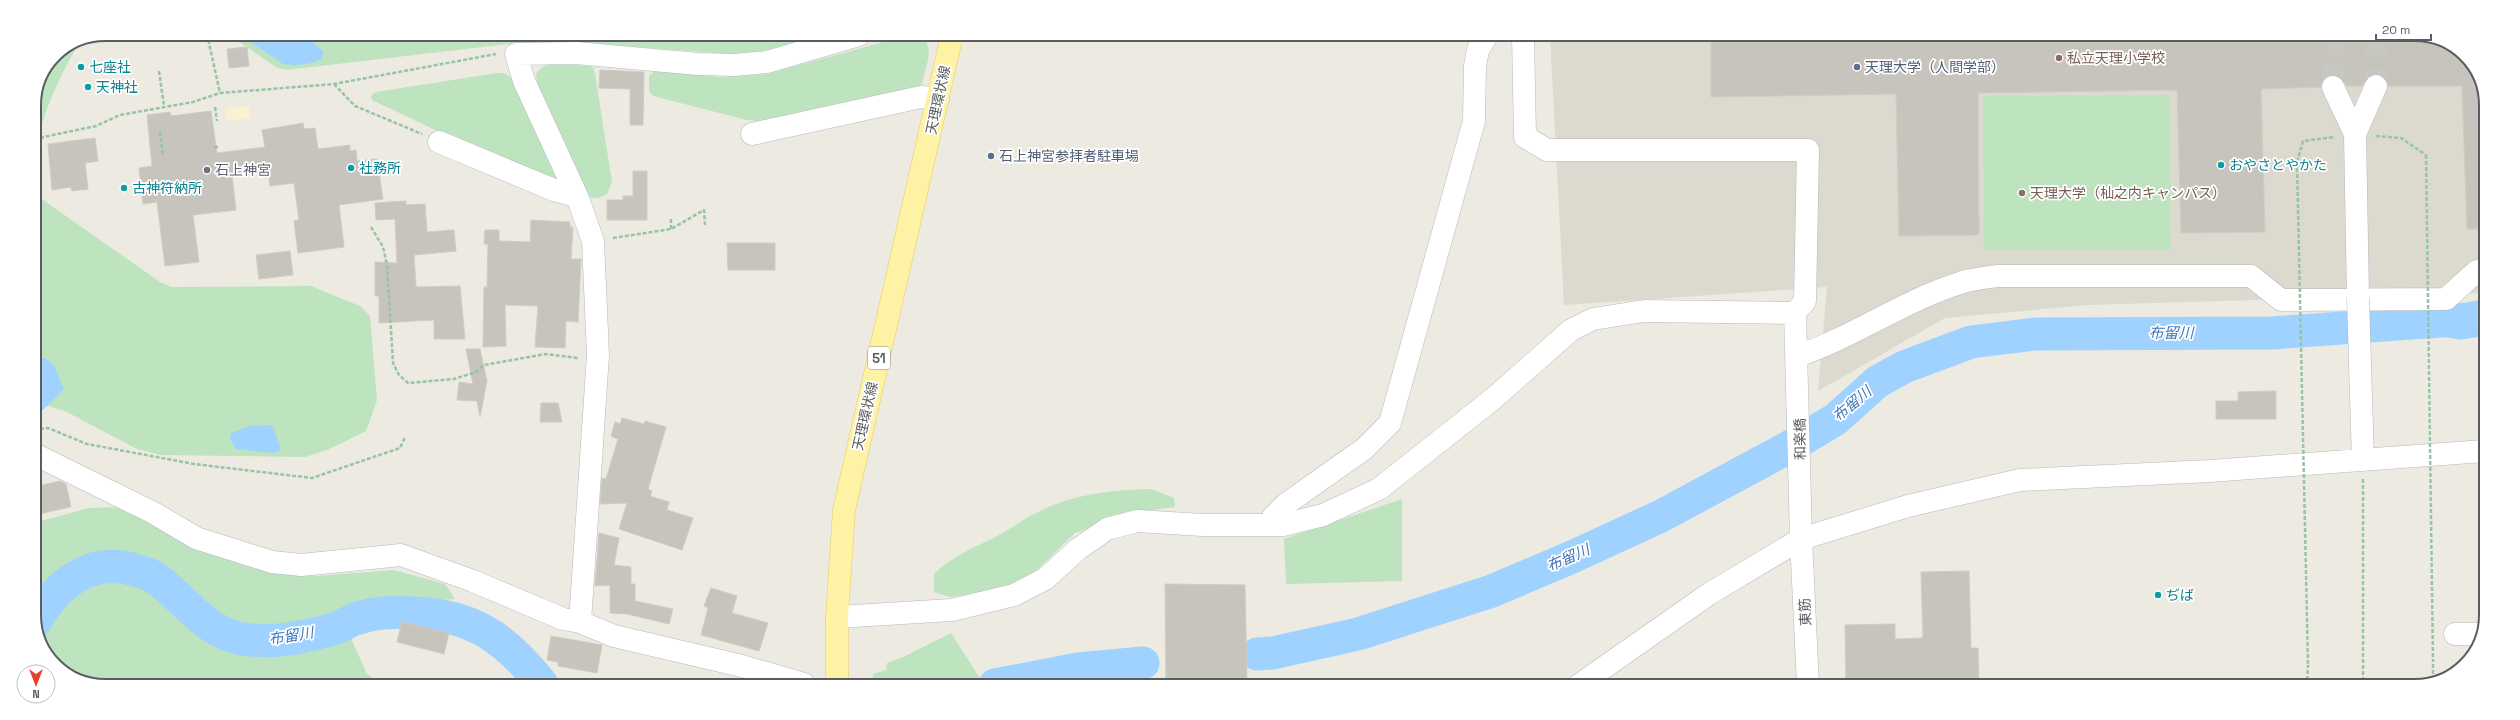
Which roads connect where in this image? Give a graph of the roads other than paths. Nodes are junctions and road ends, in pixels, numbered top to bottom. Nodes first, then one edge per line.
1 (839, 41) edge
2 (951, 41) edge
3 (1483, 41) edge
4 (1523, 41) edge
5 (2376, 86) tunnel mouth
6 (2333, 87) tunnel mouth
7 (938, 99) junction
8 (752, 134) dead end
9 (2355, 134) junction
10 (439, 142) road end
11 (577, 196) junction
12 (2479, 271) edge
13 (1795, 313) junction
14 (1797, 356) junction
15 (2479, 451) edge
16 (41, 457) edge
17 (2363, 460) junction
18 (1272, 525) junction
19 (1801, 539) junction
20 (837, 617) junction
21 (580, 622) junction
22 (2455, 634) dead end
23 (2476, 634) edge
24 (787, 679) edge
25 (837, 679) edge
26 (1588, 679) edge
27 (1808, 679) edge

1 - 11 street
2 - 7 main road, 天理環状線 / 51
3 - 18 street
4 - 13 street
5 - 9 street
6 - 9 street
7 - 8 street
7 - 20 main road, 天理環状線 / 51
9 - 17 street, bridge
10 - 11 street
11 - 21 street
12 - 14 street
13 - 14 street, 和楽橋
13 - 18 street
14 - 19 street, 和楽橋
15 - 17 street
16 - 21 street
17 - 19 street
18 - 20 street
19 - 26 street
19 - 27 street, 東筋
20 - 25 main road, 天理環状線 / 51
21 - 24 street
22 - 23 street

